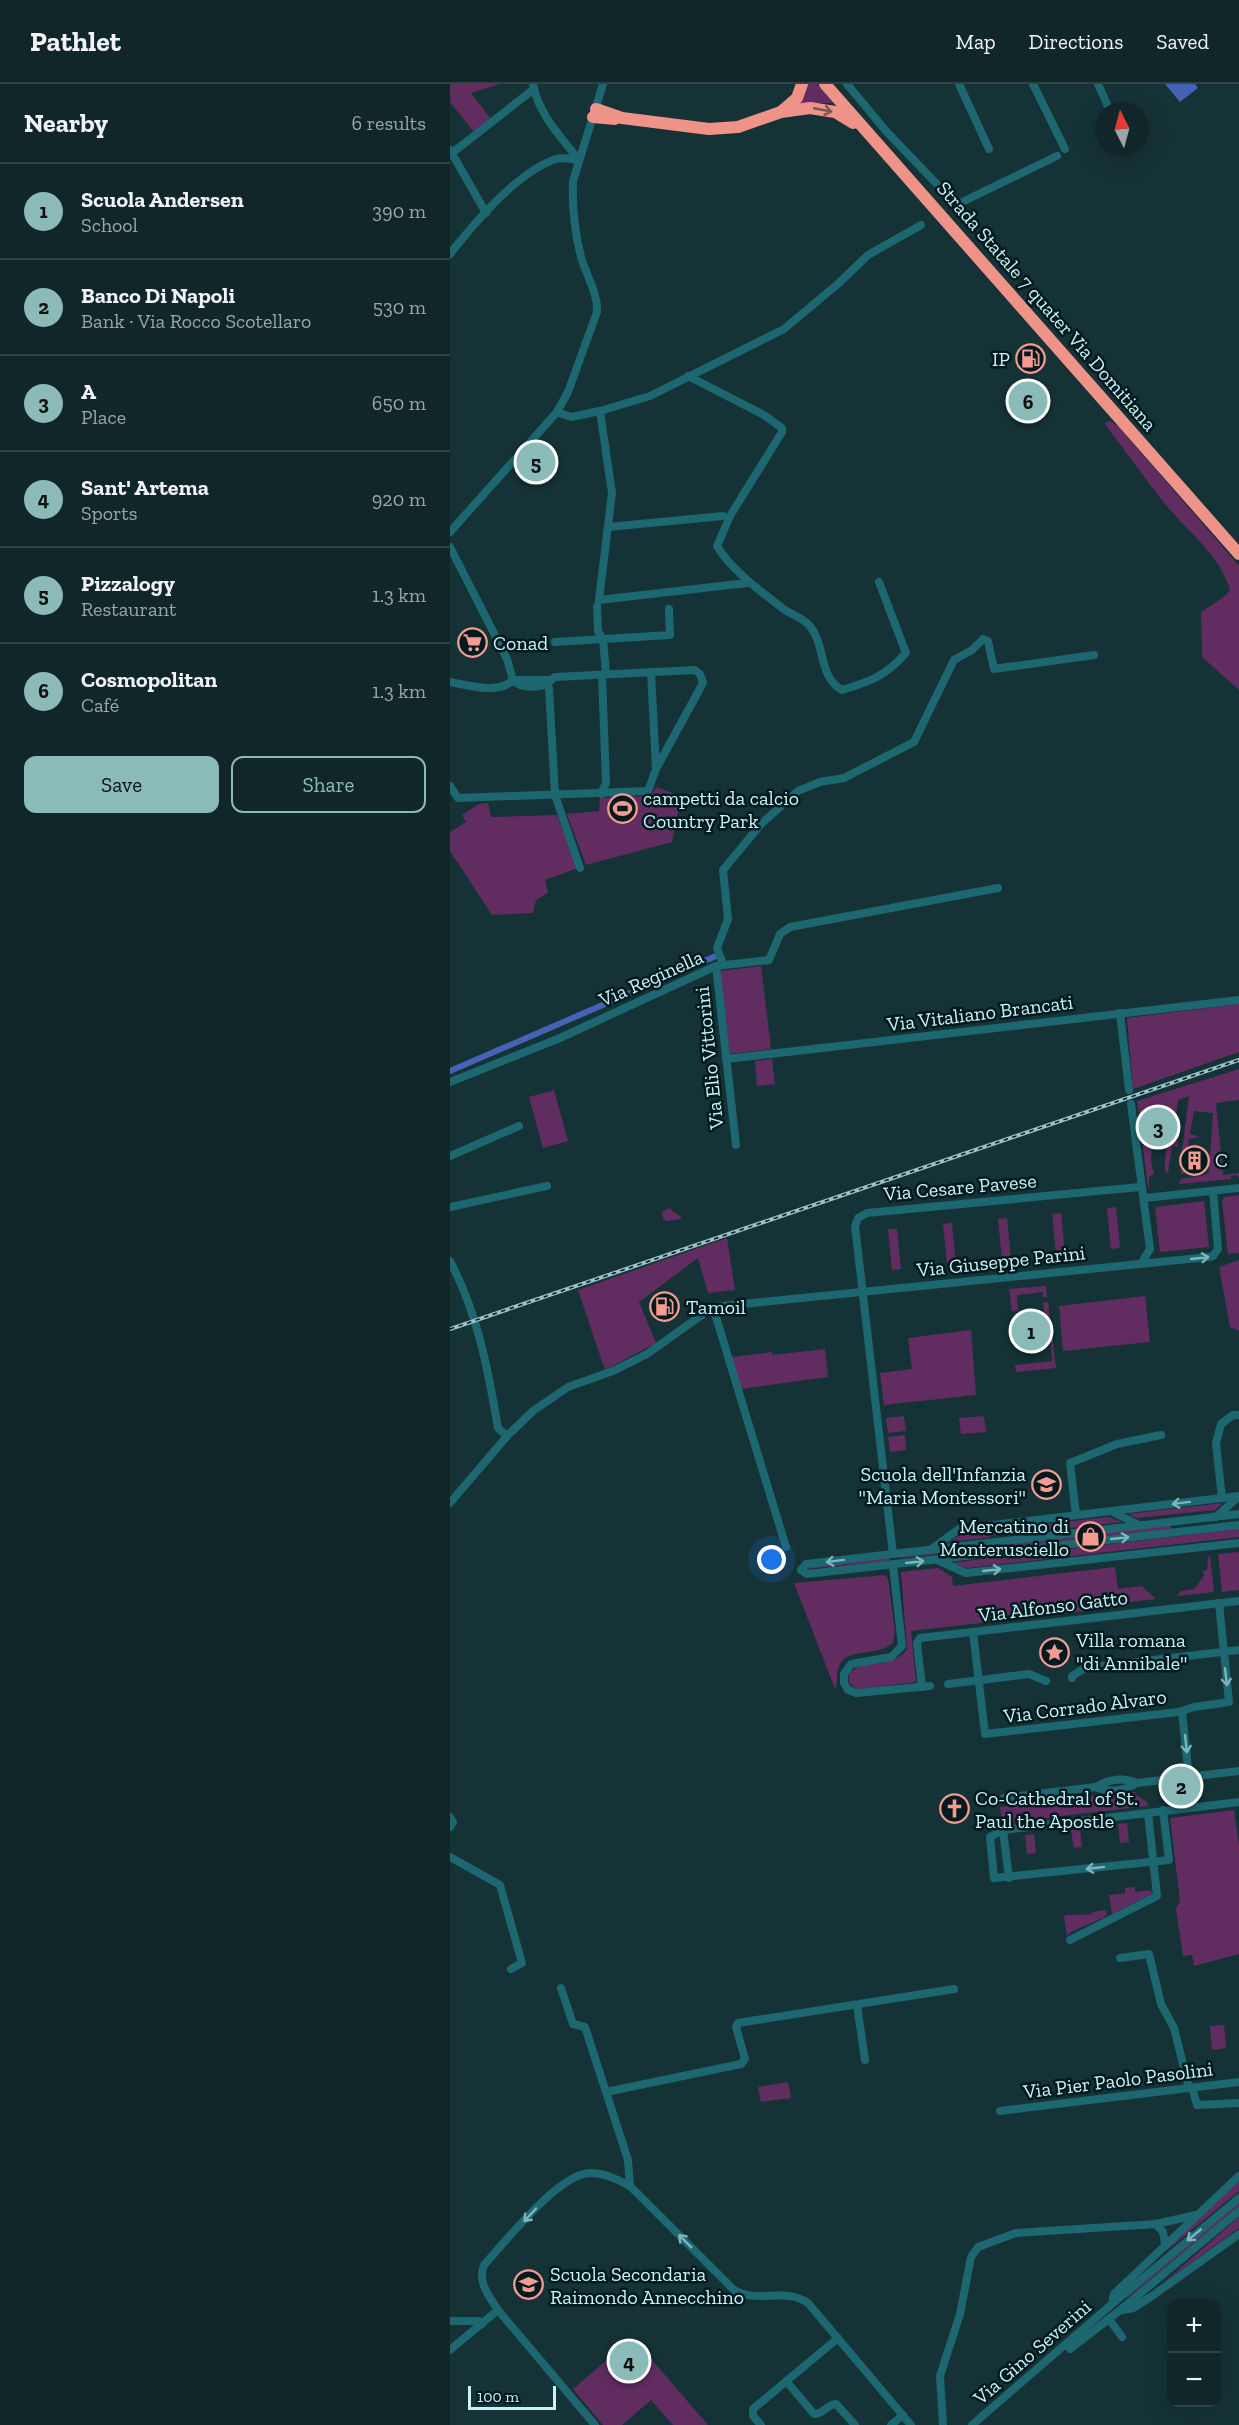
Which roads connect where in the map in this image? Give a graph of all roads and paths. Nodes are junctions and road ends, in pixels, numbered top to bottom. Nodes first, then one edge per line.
1 (603, 84) edge
2 (802, 84) edge
3 (825, 84) edge
4 (836, 84) edge
5 (847, 84) edge
6 (958, 84) edge
7 (1033, 84) edge
8 (1098, 84) edge
9 (534, 87) edge
10 (1106, 102) edge
11 (780, 112) junction
12 (594, 113) junction
13 (862, 126) junction
14 (1065, 148) dead end
15 (989, 149) dead end
16 (451, 151) edge
17 (1057, 156) dead end
18 (579, 160) junction
19 (486, 213) junction
20 (921, 225) dead end
21 (450, 254) edge
22 (688, 376) junction
23 (600, 411) junction
24 (557, 412) junction
25 (723, 516) dead end
26 (608, 527) junction
27 (451, 531) edge
28 (1239, 542) edge
29 (452, 548) edge
30 (1239, 554) edge
31 (879, 582) dead end
32 (747, 583) dead end
33 (597, 606) dead end
34 (669, 609) dead end
35 (603, 639) junction
36 (555, 642) dead end
37 (1094, 655) dead end
38 (651, 672) junction
39 (604, 675) junction
40 (513, 680) junction
41 (450, 682) edge
42 (549, 682) junction
43 (656, 769) junction
44 (450, 786) edge
45 (601, 794) junction
46 (555, 795) junction
47 (580, 868) dead end
48 (998, 888) dead end
49 (720, 963) junction
50 (1239, 1000) edge
51 (1120, 1013) junction
52 (726, 1059) junction
53 (450, 1082) edge
54 (1130, 1090) dead end
55 (1131, 1104) dead end
56 (519, 1126) dead end
57 (736, 1145) dead end
58 (450, 1156) edge
59 (547, 1186) dead end
60 (1140, 1186) junction
61 (1239, 1188) edge
62 (1213, 1191) junction
63 (1145, 1198) junction
64 (450, 1207) edge
65 (1150, 1249) junction
66 (450, 1261) edge
67 (1163, 1262) junction
68 (1141, 1264) junction
69 (863, 1291) junction
70 (713, 1307) junction
71 (1239, 1414) edge
72 (1161, 1435) dead end
73 (507, 1436) junction
74 (1238, 1496) edge
75 (1222, 1498) junction
76 (450, 1503) edge
77 (1112, 1511) junction
78 (1239, 1514) edge
79 (1076, 1515) junction
80 (1216, 1516) junction
81 (1179, 1521) junction
82 (1239, 1525) edge
83 (1139, 1526) junction
84 (1180, 1532) junction
85 (1239, 1543) edge
86 (786, 1547) dead end
87 (929, 1550) junction
88 (893, 1554) junction
89 (937, 1560) junction
90 (893, 1565) junction
91 (1239, 1601) edge
92 (1219, 1603) junction
93 (974, 1632) junction
94 (1239, 1650) edge
95 (1225, 1652) junction
96 (1072, 1678) dead end
97 (979, 1680) junction
98 (1046, 1682) dead end
99 (936, 1685) junction
100 (1182, 1712) junction
101 (1239, 1771) edge
102 (1189, 1777) junction
103 (1004, 1798) dead end
104 (1239, 1802) edge
105 (1163, 1810) junction
106 (1148, 1813) junction
107 (450, 1817) edge
108 (450, 1827) edge
109 (1004, 1830) junction
110 (450, 1857) edge
111 (1153, 1861) junction
112 (1009, 1878) junction
113 (1070, 1940) dead end
114 (1120, 1958) dead end
115 (511, 1969) dead end
116 (561, 1988) dead end
117 (954, 1989) dead end
118 (856, 2005) junction
119 (865, 2060) dead end
120 (1239, 2082) edge
121 (1191, 2087) junction
122 (606, 2091) junction
123 (1239, 2103) edge
124 (1000, 2111) dead end
125 (1239, 2176) edge
126 (630, 2186) junction
127 (1239, 2198) edge
128 (1239, 2211) edge
129 (1196, 2215) junction
130 (1156, 2224) junction
131 (1239, 2234) edge
132 (1165, 2244) junction
133 (1113, 2304) junction
134 (498, 2310) junction
135 (1119, 2311) junction
136 (1109, 2319) junction
137 (450, 2321) edge
138 (482, 2324) junction
139 (1122, 2337) dead end
140 (838, 2338) junction
141 (450, 2350) edge
142 (786, 2381) junction
143 (903, 2415) junction
144 (595, 2425) edge
145 (761, 2425) edge
146 (855, 2425) edge
147 (891, 2425) edge
148 (911, 2425) edge
149 (943, 2425) edge
150 (972, 2425) edge
151 (981, 2425) edge

1 - 12 street
2 - 11 highway
3 - 13 highway, Strada Statale 7 quater Via Domitiana
4 - 28 highway, Strada Statale 7 quater Via Domitiana
5 - 17 street
6 - 15 street
7 - 14 street
8 - 10 street
9 - 16 street
9 - 18 street
11 - 12 highway
11 -> 13 highway
12 - 18 street
13 - 30 highway, Strada Statale 7 quater Via Domitiana
16 - 19 street
18 - 19 street
18 - 24 street
19 - 21 street
20 - 22 street
22 - 23 street
22 - 31 street
23 - 24 street
23 - 26 street
24 - 27 street
25 - 26 street
26 - 32 street
27 - 29 street
29 - 40 street
33 - 35 street
34 - 35 street
35 - 36 street
35 - 39 street
37 - 49 street, Via Elio Vittorini
38 - 39 street
38 - 43 street
38 - 43 street
39 - 42 street
39 - 45 street
40 - 41 street
40 - 42 street
42 - 46 street
43 - 45 street
44 - 46 street
45 - 46 street
46 - 47 street
48 - 49 street, Via Reginella
49 - 52 street, Via Elio Vittorini
49 - 53 street, Via Reginella
50 - 51 street, Via Vitaliano Brancati
51 - 52 street, Via Vitaliano Brancati
51 - 54 street
52 - 57 street, Via Elio Vittorini
55 - 60 street
56 - 58 street
59 - 64 street
60 - 63 street
60 - 69 street, Via Cesare Pavese
61 - 62 street
62 - 63 street
67 -> 62 street, Via Giuseppe Parini
63 - 65 street
65 - 67 street
65 - 68 street
66 - 73 street
67 - 68 street, Via Giuseppe Parini
68 - 69 street, Via Giuseppe Parini
69 - 70 street, Via Giuseppe Parini
69 - 88 street, Via Cesare Pavese
70 - 73 street
70 - 86 street
71 - 75 street
72 - 79 street
73 - 76 street
74 - 75 street
74 - 80 street
75 -> 77 street
77 - 79 street
77 - 83 street
78 - 80 street
79 - 87 street
80 - 81 street
81 - 83 street
81 - 84 street
82 - 84 street
83 - 87 street
89 -> 84 street
89 -> 85 street
87 - 88 street
88 -> 90 street
90 -> 89 street
90 - 99 street
91 - 92 street, Via Alfonso Gatto
92 - 93 street, Via Alfonso Gatto
92 - 95 street
93 - 97 street, Via Corrado Alvaro
93 - 99 street, Via Alfonso Gatto
94 - 95 street
95 - 96 street
95 -> 100 street, Via Corrado Alvaro
97 - 98 street
97 - 99 street
97 - 100 street, Via Corrado Alvaro
100 -> 102 street, Via Corrado Alvaro
101 - 102 street
102 - 103 street
104 - 105 street
105 - 106 street
105 - 111 street
106 - 109 street
106 - 111 street
107 - 108 street
109 - 112 street
109 - 112 street
110 - 115 street
111 -> 112 street
111 - 113 street
114 - 121 street
116 - 122 street
117 - 118 street
118 - 119 street
118 - 122 street
120 - 121 street, Via Pier Paolo Pasolini
121 - 123 street
121 - 124 street, Via Pier Paolo Pasolini
122 - 126 street
125 - 129 street, Via Gino Severini
126 -> 134 street
140 -> 126 street
127 -> 133 street, Via Gino Severini
128 - 135 street, Via Gino Severini
129 - 130 street
129 - 132 street, Via Gino Severini
130 - 132 street
130 - 149 street
131 - 135 street, Via Gino Severini
132 - 133 street, Via Gino Severini
133 - 150 street, Via Gino Severini
134 - 138 street
134 - 144 street
135 - 136 street, Via Gino Severini
136 - 139 street
136 - 151 street, Via Gino Severini
137 - 138 street
138 - 141 street
140 - 142 street
140 - 143 street
142 - 145 street
142 - 146 street
143 - 147 street
143 - 148 street

